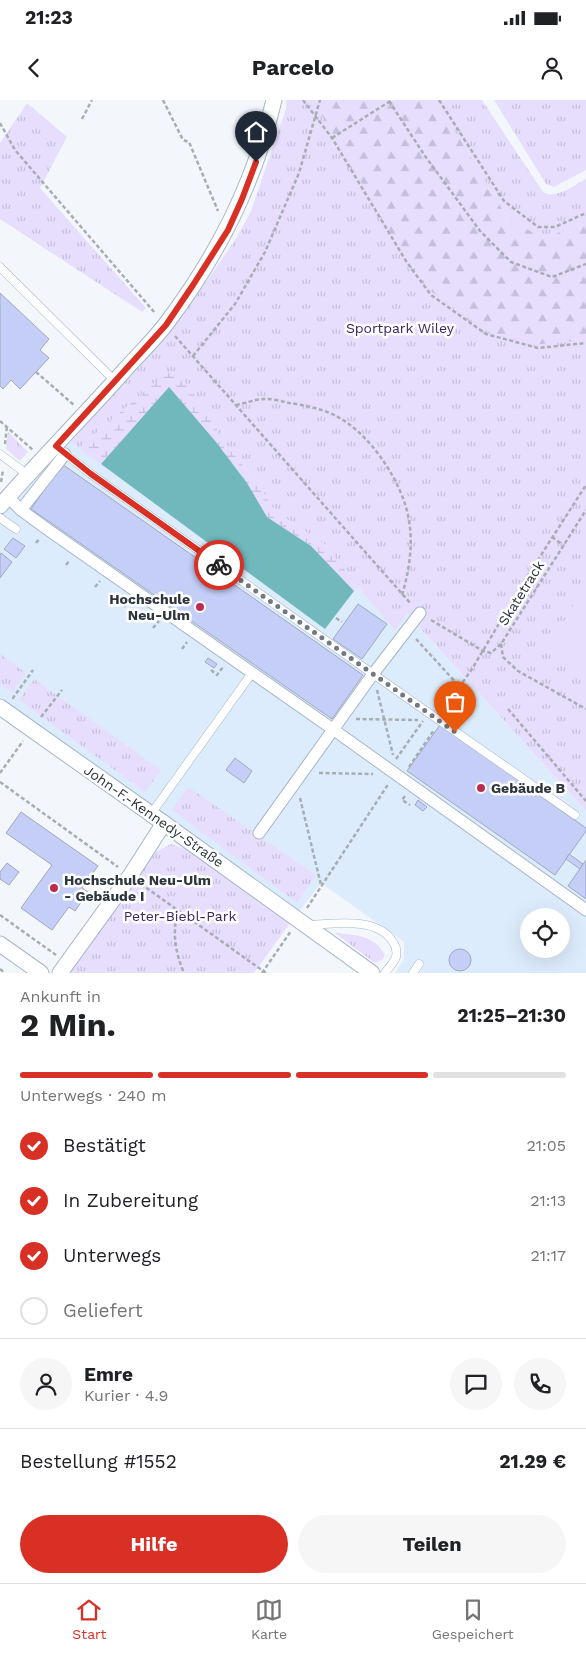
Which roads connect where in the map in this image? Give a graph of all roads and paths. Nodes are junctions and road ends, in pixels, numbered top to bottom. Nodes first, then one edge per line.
1 (92, 100) edge
2 (163, 100) edge
3 (274, 100) edge
4 (303, 100) edge
5 (320, 100) edge
6 (439, 100) edge
7 (391, 101) edge
8 (316, 115) junction
9 (82, 119) dead end
10 (0, 123) edge
11 (332, 138) junction
12 (586, 213) edge
13 (228, 230) junction
14 (586, 264) edge
15 (0, 267) edge
16 (166, 325) junction
17 (586, 344) edge
18 (193, 356) junction
19 (36, 372) dead end
20 (115, 381) junction
21 (236, 405) junction
22 (76, 406) dead end
23 (0, 421) edge
24 (34, 450) dead end
25 (60, 450) junction
26 (0, 454) edge
27 (28, 475) junction
28 (586, 485) edge
29 (4, 502) edge
30 (21, 510) junction
31 (586, 510) edge
32 (0, 518) edge
33 (16, 529) dead end
34 (552, 537) junction
35 (564, 545) junction
36 (71, 559) dead end
37 (66, 565) dead end
38 (100, 580) dead end
39 (525, 580) junction
40 (95, 587) dead end
41 (537, 588) junction
42 (402, 595) junction
43 (129, 600) dead end
44 (124, 607) dead end
45 (420, 613) junction
46 (336, 618) dead end
47 (158, 622) dead end
48 (342, 622) dead end
49 (153, 628) dead end
50 (407, 630) junction
51 (187, 642) dead end
52 (501, 644) junction
53 (182, 649) dead end
54 (483, 651) junction
55 (33, 670) dead end
56 (252, 673) junction
57 (373, 674) junction
58 (460, 687) junction
59 (62, 690) dead end
60 (3, 701) edge
61 (508, 709) dead end
62 (586, 709) edge
63 (426, 717) junction
64 (342, 719) junction
65 (384, 720) junction
66 (438, 720) junction
67 (31, 729) junction
68 (334, 730) junction
69 (0, 772) edge
70 (398, 776) junction
71 (300, 777) junction
72 (586, 802) edge
73 (152, 814) junction
74 (575, 815) dead end
75 (164, 823) junction
76 (259, 833) dead end
77 (321, 886) junction
78 (178, 910) dead end
79 (586, 910) edge
80 (0, 915) edge
81 (303, 922) junction
82 (0, 944) edge
83 (419, 964) dead end
84 (64, 968) edge
85 (0, 969) edge
86 (5, 973) edge
87 (41, 973) edge
88 (184, 973) edge
89 (262, 973) edge
90 (372, 973) edge
91 (385, 973) edge
92 (413, 973) edge

1 - 9 path
2 - 13 path
3 - 13 street
4 - 8 path
5 - 8 path
6 - 12 path
7 - 11 path
7 - 14 path
8 - 11 path
8 - 18 path
10 - 16 path
11 - 17 path
13 - 16 street
15 - 20 lane
16 - 18 path
16 - 20 street
18 - 21 path
19 - 22 path
20 - 25 street
21 - 42 path
21 - 42 path
23 - 24 path
25 - 27 street
25 - 30 street
25 - 57 lane
26 - 27 lane
27 - 29 street
28 - 34 path
29 - 30 street
30 - 56 street
31 - 35 path, Skatetrack
32 - 33 lane
34 - 35 path
34 - 39 path
35 - 41 path, Skatetrack
36 - 37 path
38 - 40 path
39 - 41 path
39 - 54 path
41 - 52 path, Skatetrack
42 - 45 path
43 - 44 path
45 - 50 street
45 - 54 path
46 - 48 path
47 - 49 path
50 - 57 street
50 - 58 path
51 - 53 path
52 - 54 path
52 - 62 path, Skatetrack
54 - 58 path
55 - 60 path
56 - 68 street
56 - 73 lane
57 - 63 lane
57 - 64 street
57 - 65 path
58 - 66 path
59 - 67 path
60 - 67 street, John-F.-Kennedy-Straße
61 - 72 path
63 - 65 path
63 - 65 path
63 - 66 lane
64 - 65 path
64 - 68 street
66 - 70 path
66 - 74 lane
67 - 69 path
67 - 73 street, John-F.-Kennedy-Straße
68 - 70 street
68 - 71 street
70 - 71 path
70 - 77 path
70 - 79 street
71 - 76 street
71 - 77 path
73 - 75 street, John-F.-Kennedy-Straße
75 - 81 street, John-F.-Kennedy-Straße
75 - 84 street
77 - 81 path
78 - 88 path
80 - 84 path
81 - 89 path
81 - 90 street, John-F.-Kennedy-Straße
81 - 91 lane
82 - 87 street
83 - 92 lane
85 - 86 path

